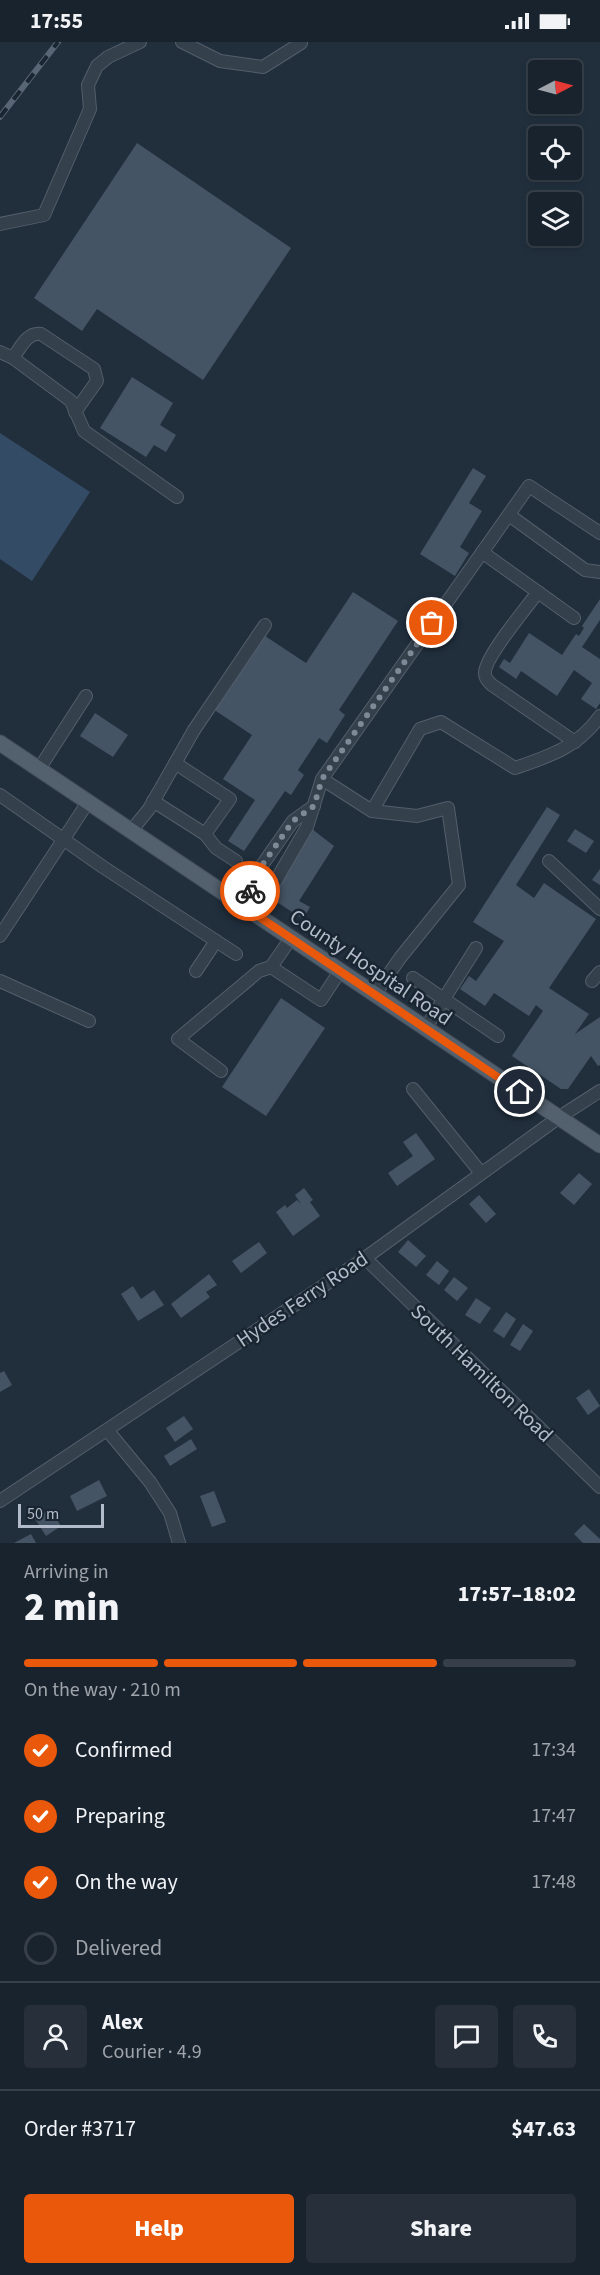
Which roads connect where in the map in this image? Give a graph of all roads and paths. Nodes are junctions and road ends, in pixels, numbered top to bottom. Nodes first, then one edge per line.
1 (140, 42) edge
2 (182, 42) edge
3 (301, 43) edge
4 (0, 224) edge
5 (0, 352) edge
6 (13, 358) junction
7 (75, 412) junction
8 (177, 497) dead end
9 (509, 514) junction
10 (600, 533) edge
11 (482, 552) junction
12 (600, 572) edge
13 (538, 592) junction
14 (574, 618) dead end
15 (265, 625) dead end
16 (86, 696) dead end
17 (600, 716) edge
18 (575, 742) junction
19 (0, 743) edge
20 (175, 763) junction
21 (39, 769) junction
22 (322, 779) junction
23 (0, 795) edge
24 (153, 801) junction
25 (88, 802) junction
26 (314, 806) junction
27 (372, 811) junction
28 (131, 831) junction
29 (206, 834) junction
30 (64, 840) junction
31 (236, 861) dead end
32 (549, 861) dead end
33 (245, 900) junction
34 (600, 909) edge
35 (0, 936) edge
36 (291, 938) junction
37 (216, 941) junction
38 (476, 948) dead end
39 (236, 954) dead end
40 (271, 967) junction
41 (196, 971) dead end
42 (340, 971) junction
43 (413, 978) dead end
44 (0, 981) edge
45 (375, 994) junction
46 (444, 999) junction
47 (89, 1021) dead end
48 (425, 1029) junction
49 (498, 1036) dead end
50 (221, 1071) dead end
51 (413, 1089) dead end
52 (600, 1091) edge
53 (558, 1118) junction
54 (600, 1145) edge
55 (481, 1173) junction
56 (365, 1258) junction
57 (108, 1431) junction
58 (600, 1487) edge
59 (0, 1501) edge
60 (178, 1543) edge

1 - 4 street
2 - 3 street
5 - 6 street
6 - 7 street
6 - 7 street
7 - 8 street
9 - 10 street
9 - 11 street
9 - 12 street
11 - 13 street
11 - 22 street
13 - 14 street
13 - 18 street
15 - 20 street
16 - 21 street
17 - 18 street
18 - 27 street
19 - 21 main road, County Hospital Road
20 - 24 street
20 - 29 street
21 - 25 main road, County Hospital Road
22 - 26 street
22 - 27 street
23 - 30 street
24 - 28 street
24 - 29 street
25 - 28 main road, County Hospital Road
25 - 30 street
26 - 33 street
26 - 33 street
27 - 45 street
28 - 33 main road, County Hospital Road
29 - 31 street
30 - 35 street
30 - 37 street
32 - 34 street
33 - 36 main road, County Hospital Road
36 - 40 street
36 - 42 main road, County Hospital Road
37 - 39 street
37 - 41 street
38 - 46 street
40 - 42 street
40 - 50 street
42 - 45 main road, County Hospital Road
43 - 46 street
44 - 47 street
45 - 48 main road, County Hospital Road
46 - 48 street
46 - 49 street
48 - 53 main road, County Hospital Road
51 - 55 street
52 - 53 street, Hydes Ferry Road
53 - 54 main road, County Hospital Road
53 - 55 street, Hydes Ferry Road
55 - 56 street, Hydes Ferry Road
56 - 57 street, Hydes Ferry Road
56 - 58 street, South Hamilton Road
57 - 59 street, Hydes Ferry Road
57 - 60 street

